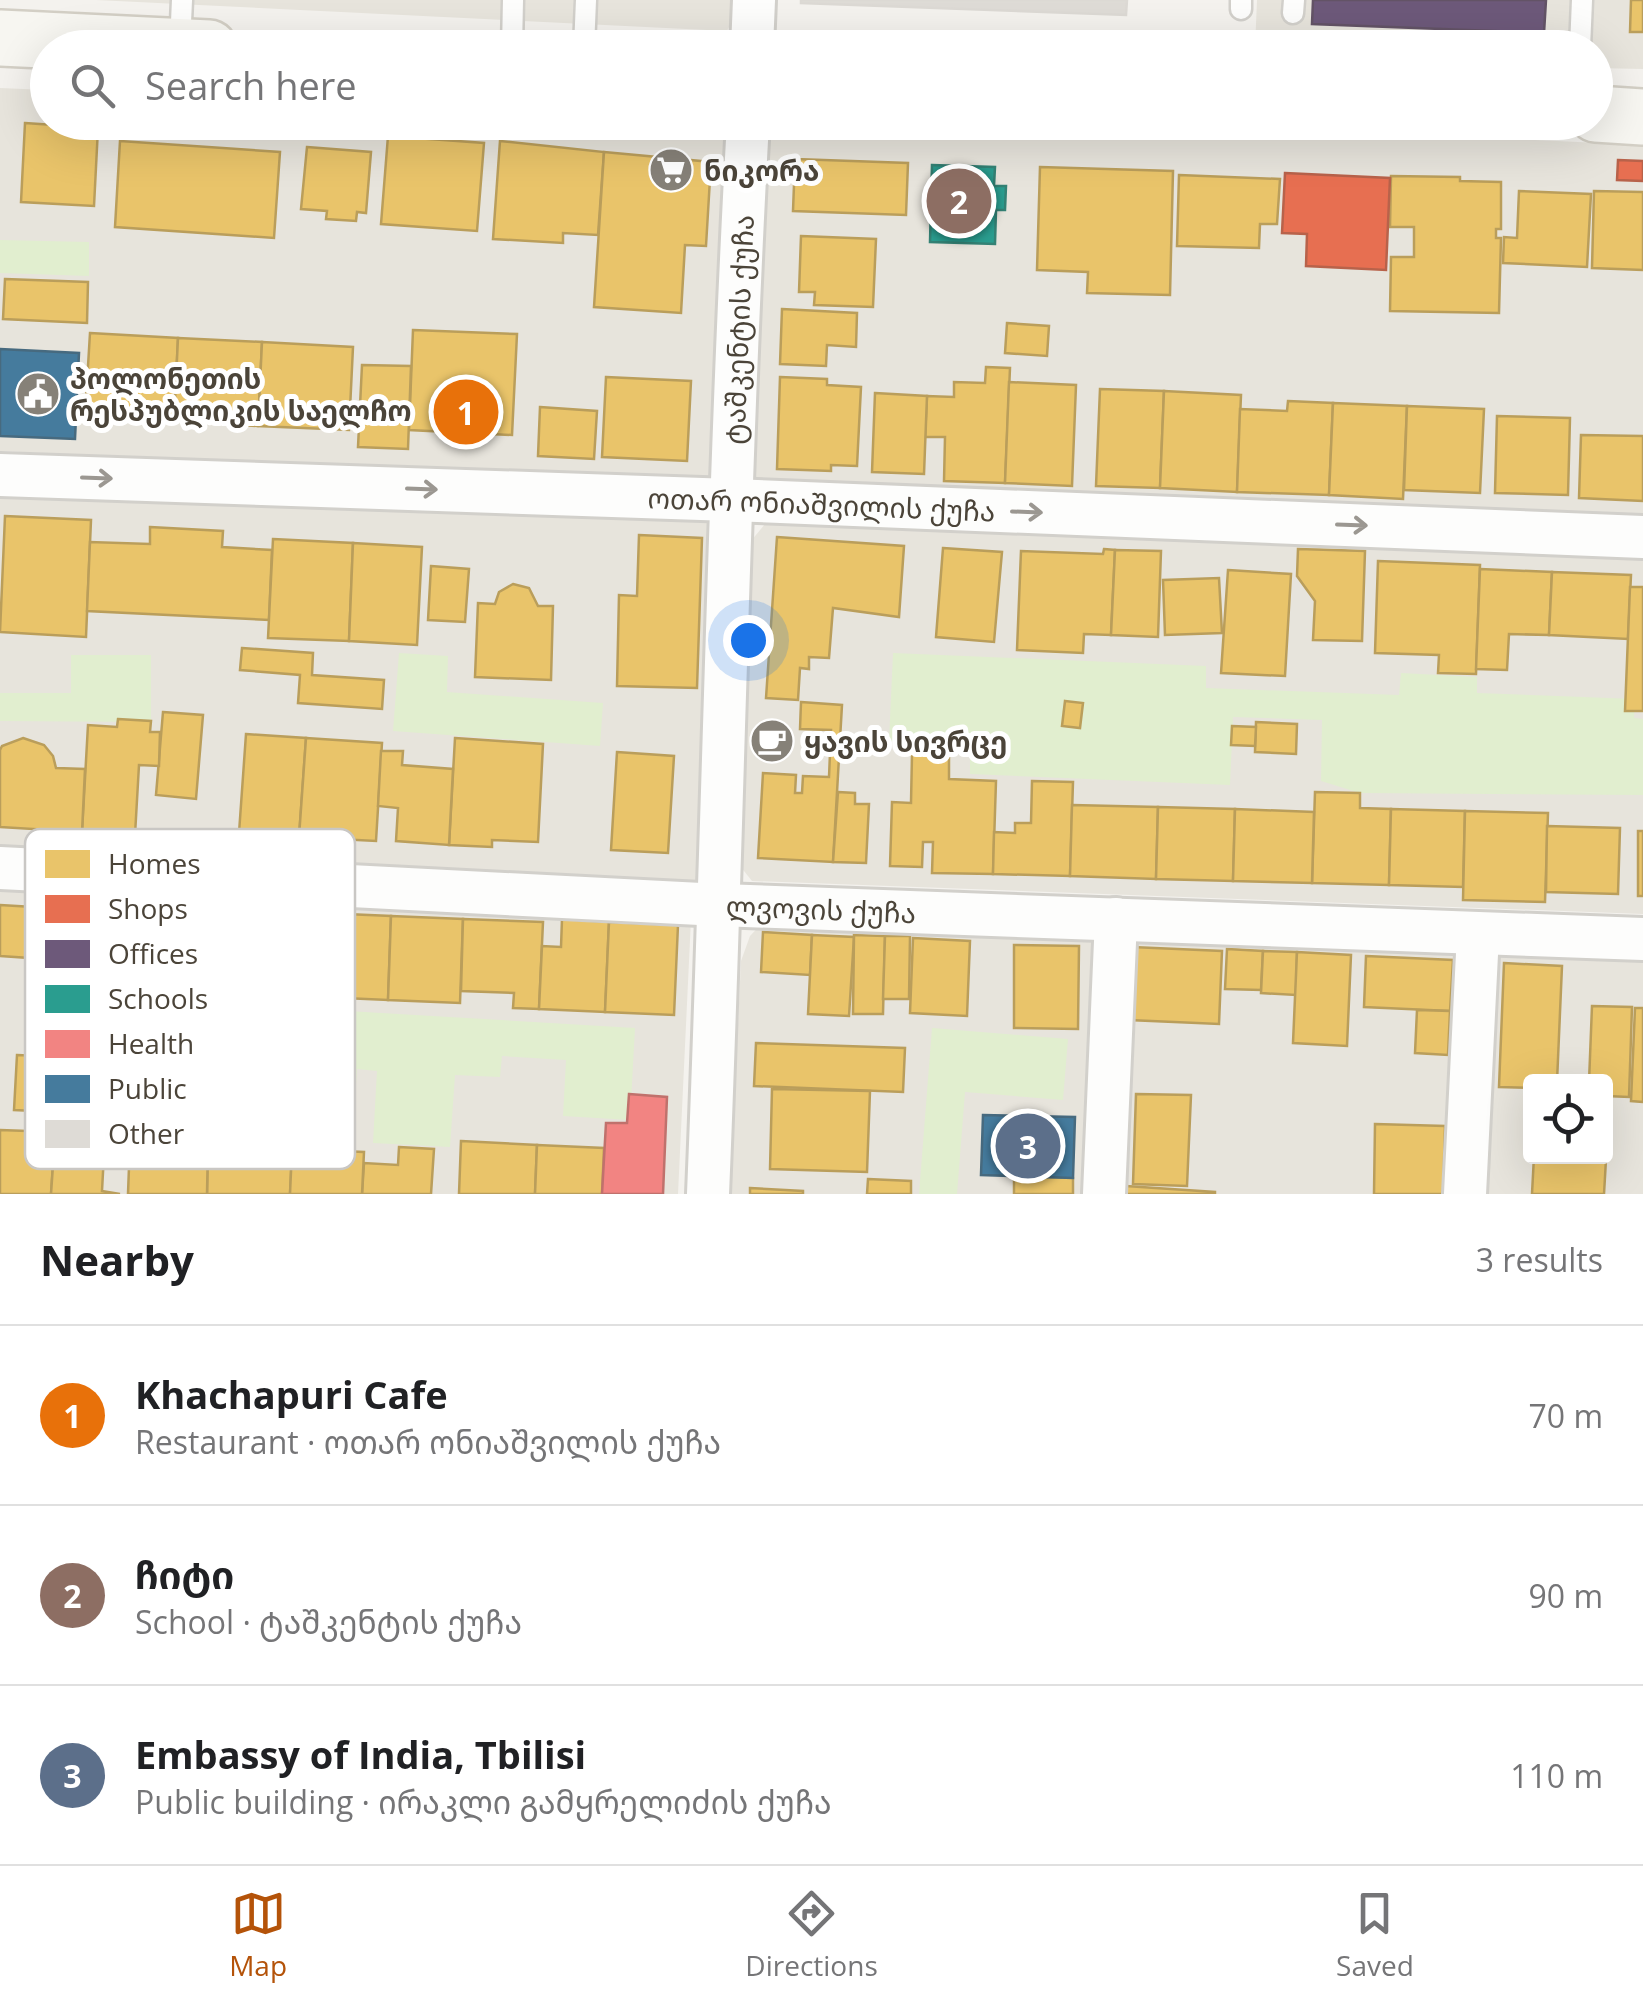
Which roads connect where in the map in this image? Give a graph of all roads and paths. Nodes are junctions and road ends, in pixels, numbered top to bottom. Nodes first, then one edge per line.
1 (513, 0) edge
2 (586, 0) edge
3 (754, 0) edge
4 (1582, 0) edge
5 (512, 30) edge
6 (585, 30) edge
7 (753, 30) edge
8 (1581, 30) edge
9 (30, 37) edge
10 (0, 38) edge
11 (1613, 115) edge
12 (1643, 116) edge
13 (747, 140) edge
14 (0, 475) edge
15 (731, 500) junction
16 (1643, 537) edge
17 (0, 868) edge
18 (25, 869) edge
19 (355, 886) edge
20 (720, 905) junction
21 (1116, 919) junction
22 (1478, 934) junction
23 (1643, 940) edge
24 (708, 1194) edge
25 (1104, 1194) edge
26 (1465, 1194) edge

1 - 5 lane
2 - 6 lane
3 - 7 street
4 - 8 lane
9 - 10 main road
11 - 12 main road
13 - 15 street, ტაშკენტის ქუჩა
14 -> 15 street, ოთარ ონიაშვილის ქუჩა
15 -> 16 street, ოთარ ონიაშვილის ქუჩა
15 - 20 street, ტაშკენტის ქუჩა
17 - 18 street, ლვოვის ქუჩა
19 - 20 street, ლვოვის ქუჩა
20 - 21 street, ლვოვის ქუჩა
20 - 24 street, ტაშკენტის ქუჩა
21 - 22 street, ლვოვის ქუჩა
21 - 25 street
22 - 23 street, ლვოვის ქუჩა
22 - 26 street

